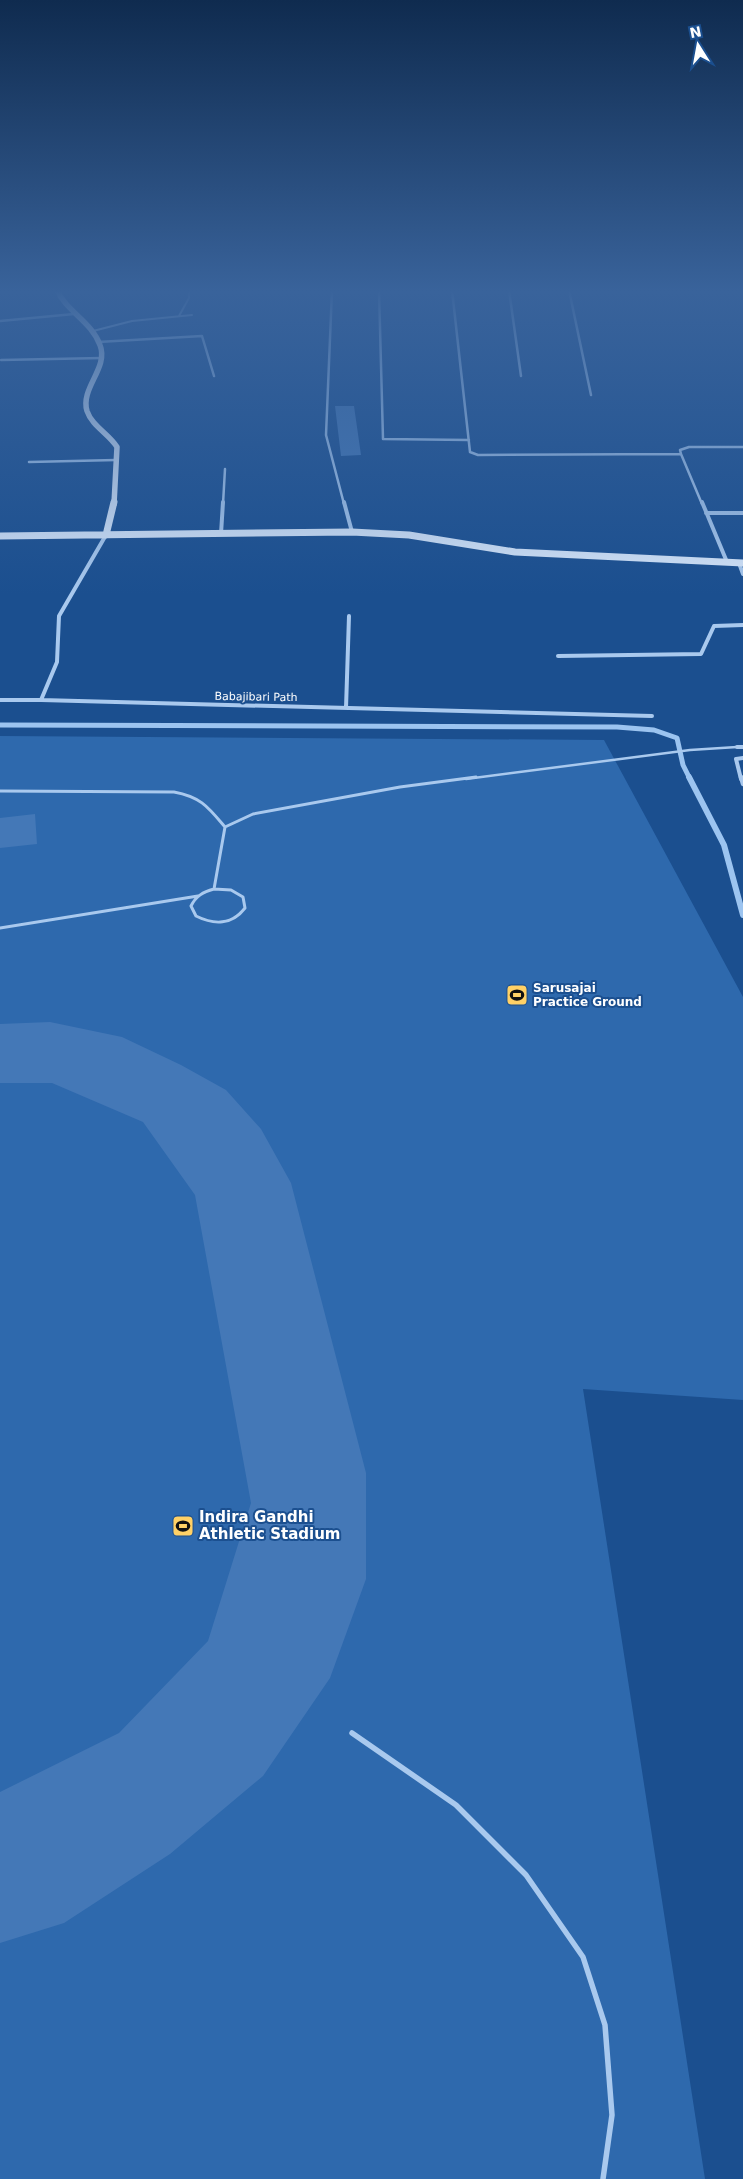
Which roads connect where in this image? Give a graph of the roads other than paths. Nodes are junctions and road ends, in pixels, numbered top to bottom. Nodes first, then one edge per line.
1 (91, 392) edge
2 (328, 392) edge
3 (382, 392) edge
4 (464, 392) edge
5 (469, 440) junction
6 (743, 447) edge
7 (681, 454) junction
8 (116, 460) junction
9 (28, 462) dead end
10 (225, 469) dead end
11 (706, 513) junction
12 (743, 513) edge
13 (352, 532) junction
14 (221, 534) junction
15 (106, 535) junction
16 (0, 536) edge
17 (727, 562) junction
18 (741, 563) edge
19 (743, 574) edge
20 (350, 616) dead end
21 (743, 625) edge
22 (558, 656) dead end
23 (0, 700) edge
24 (41, 700) junction
25 (346, 708) junction
26 (652, 716) dead end
27 (737, 747) joint
28 (743, 747) edge
29 (743, 758) edge
30 (743, 784) edge
31 (0, 791) edge
32 (225, 828) junction
33 (214, 890) junction
34 (198, 896) junction
35 (0, 928) edge
36 (352, 1733) dead end
37 (603, 2179) edge

1 - 8 street
2 - 13 street
3 - 5 street
4 - 5 street
5 - 7 street
6 - 7 street
7 - 11 street
8 - 9 street
8 - 15 street
10 - 14 street
11 - 12 street
11 - 17 street
13 - 14 street
13 - 17 street
14 - 15 street
15 - 16 street
15 - 24 street
17 - 18 street
18 - 19 street
20 - 25 street
21 - 22 street
23 - 24 street, Babajibari Path
24 - 25 street, Babajibari Path
25 - 26 street, Babajibari Path
27 - 28 street
27 - 32 lane
29 - 30 street
31 - 32 lane
32 - 33 lane
33 - 34 lane
33 - 34 lane
34 - 35 lane
36 - 37 lane

